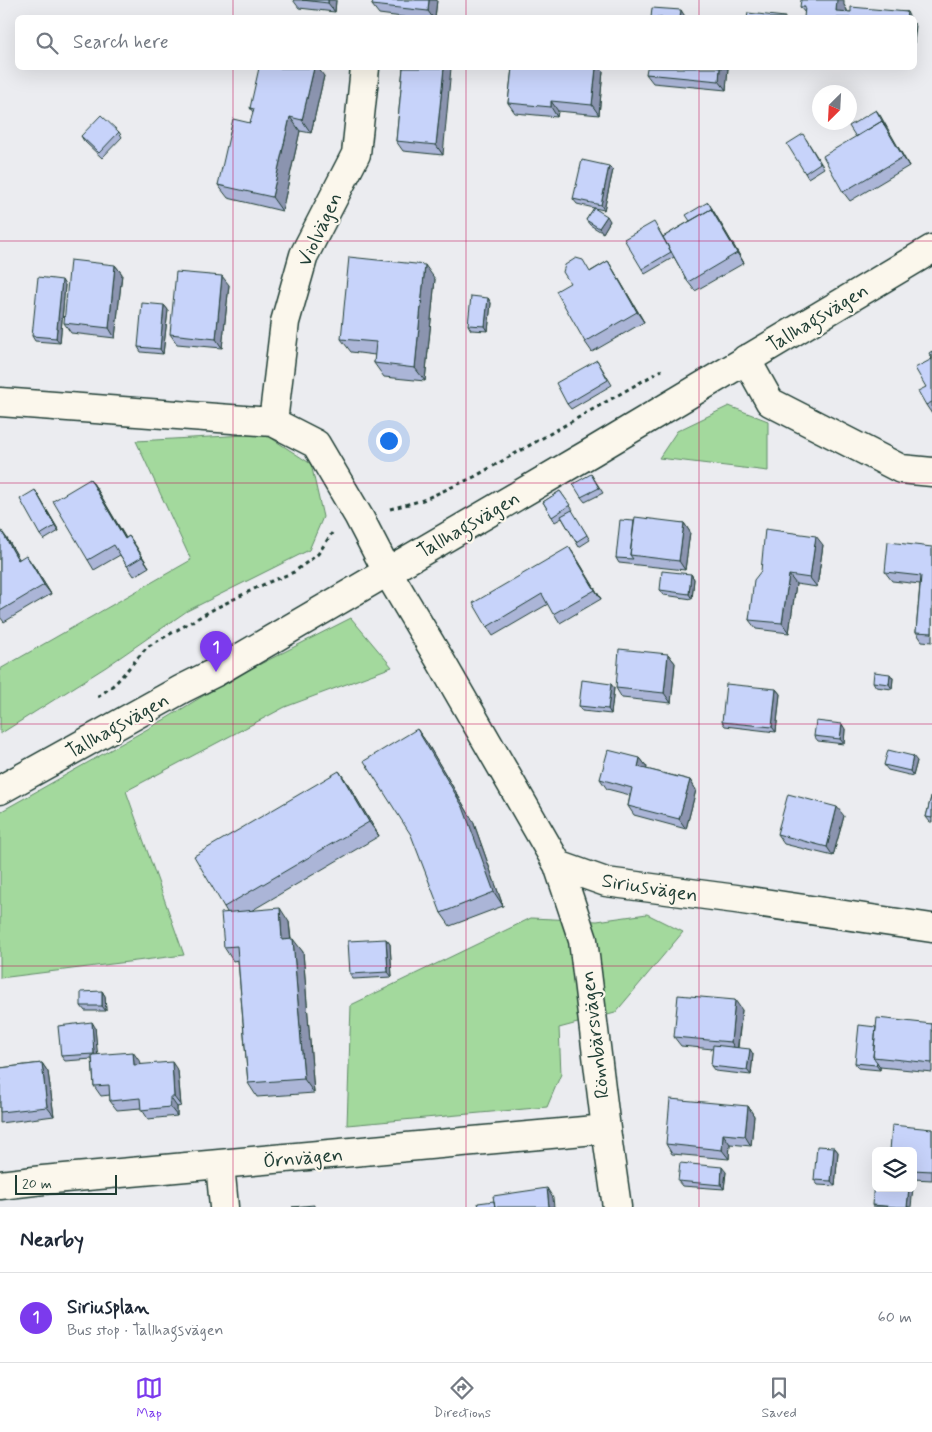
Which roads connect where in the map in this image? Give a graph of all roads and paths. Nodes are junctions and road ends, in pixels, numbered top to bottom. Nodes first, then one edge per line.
1 (365, 70) edge
2 (932, 249) edge
3 (746, 359) junction
4 (664, 369) dead end
5 (0, 402) edge
6 (273, 422) junction
7 (932, 472) edge
8 (359, 517) junction
9 (387, 571) junction
10 (147, 647) dead end
11 (0, 790) edge
12 (558, 865) junction
13 (932, 928) edge
14 (606, 1129) junction
15 (220, 1164) junction
16 (0, 1185) edge
17 (224, 1207) edge
18 (617, 1207) edge

1 - 6 street, Violvägen
2 - 3 street, Tallhagsvägen
3 - 7 street
3 - 9 street, Tallhagsvägen
4 - 8 path
5 - 6 street
6 - 8 street
8 - 9 street
8 - 10 path
9 - 11 street, Tallhagsvägen
9 - 12 street
12 - 13 street, Siriusvägen
12 - 14 street, Rönnbärsvägen
14 - 15 street, Örnvägen
14 - 18 street, Rönnbärsvägen
15 - 16 street, Örnvägen
15 - 17 street

